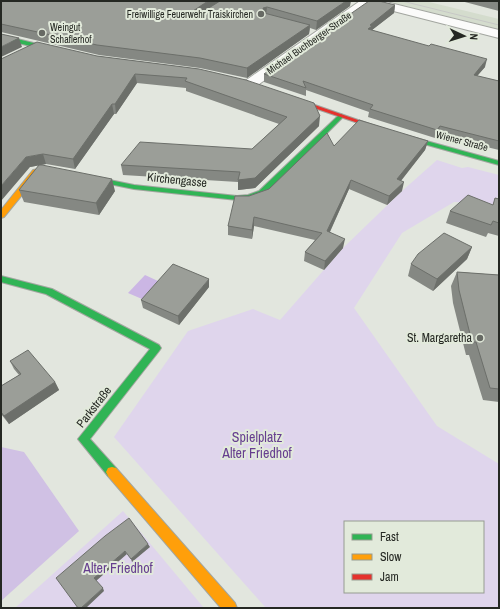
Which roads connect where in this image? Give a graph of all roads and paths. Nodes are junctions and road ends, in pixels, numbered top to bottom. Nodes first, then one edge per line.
1 (368, 1) edge
2 (499, 34) edge
3 (1, 37) edge
4 (36, 46) junction
5 (22, 54) edge
6 (71, 54) edge
7 (246, 84) joint
8 (264, 89) edge
9 (278, 94) edge
10 (341, 116) junction
11 (499, 163) edge
12 (46, 170) edge
13 (75, 175) edge
14 (1, 215) edge
15 (1, 279) edge
16 (230, 608) edge

1 - 2 street
1 - 7 street, Michael Buchberger-Straße
3 - 4 street
4 - 5 street
4 - 6 street
7 - 8 street
9 - 10 street, Wiener Straße
10 - 11 street, Wiener Straße
10 - 13 street, Kirchengasse
12 - 14 street
15 - 16 street, Parkstraße

